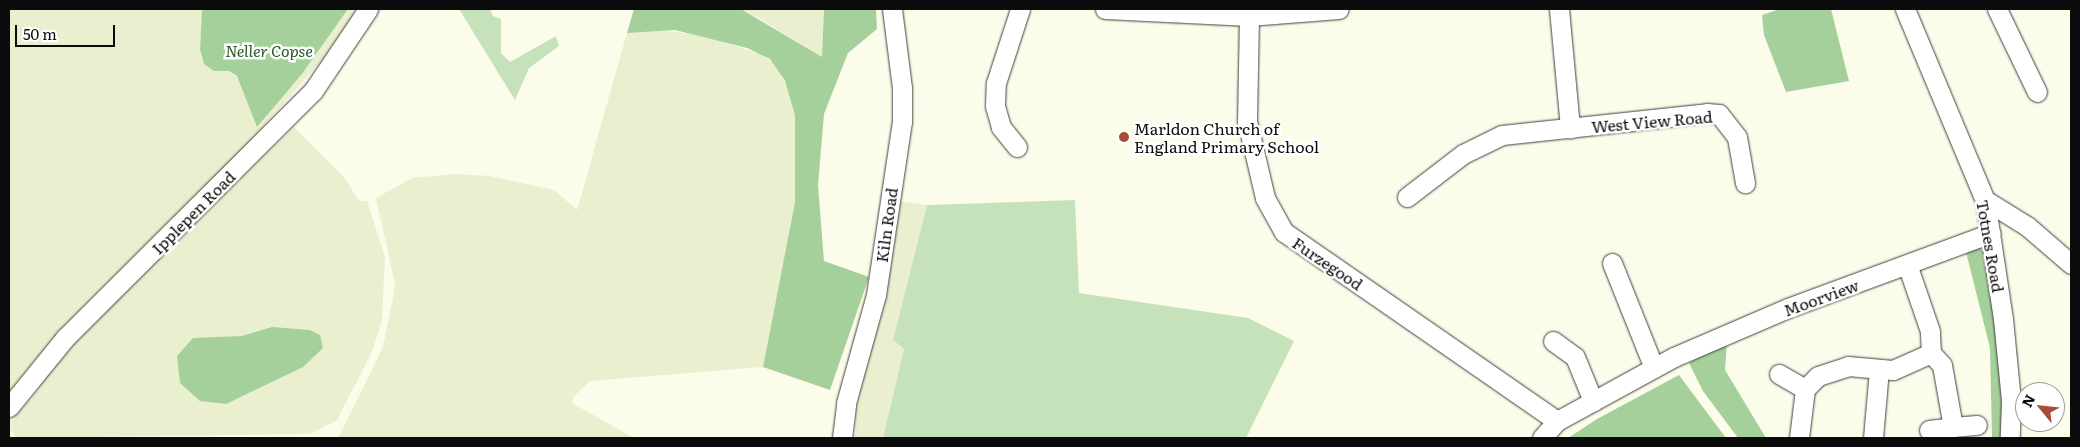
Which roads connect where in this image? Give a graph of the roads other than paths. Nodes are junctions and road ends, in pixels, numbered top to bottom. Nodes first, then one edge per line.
1 (368, 9) edge
2 (892, 9) edge
3 (1020, 9) edge
4 (1105, 9) edge
5 (1339, 9) edge
6 (1559, 9) edge
7 (1904, 9) edge
8 (1997, 9) edge
9 (1249, 16) junction
10 (2037, 92) dead end
11 (1570, 128) junction
12 (1017, 147) dead end
13 (1744, 183) dead end
14 (1407, 197) dead end
15 (1986, 200) junction
16 (1991, 233) junction
17 (1612, 263) dead end
18 (2071, 264) edge
19 (1908, 266) junction
20 (1553, 341) dead end
21 (1931, 353) junction
22 (1654, 368) junction
23 (1879, 370) junction
24 (1779, 374) dead end
25 (1805, 389) junction
26 (1593, 401) junction
27 (9, 407) edge
28 (1556, 421) junction
29 (1977, 425) dead end
30 (1953, 427) junction
31 (1929, 430) dead end
32 (842, 438) edge
33 (1542, 438) edge
34 (1799, 438) edge
35 (1874, 438) edge
36 (2010, 438) edge

1 - 27 street, Ipplepen Road
2 - 32 street, Kiln Road
3 - 12 street
4 - 9 street
5 - 9 street
6 - 11 street, West View Road
7 - 15 street, Totnes Road
8 - 10 street
9 - 28 street, Furzegood
11 - 13 street, West View Road
11 - 14 street, West View Road
15 - 16 street, Totnes Road
15 - 18 street
16 - 19 street, Moorview
16 - 36 street, Totnes Road
17 - 22 street
19 - 21 street
19 - 22 street, Moorview
20 - 26 street
21 - 23 street
21 - 30 street
22 - 26 street, Moorview
23 - 25 street
23 - 35 street
24 - 25 street
25 - 34 street
26 - 28 street, Moorview
28 - 33 street
29 - 30 street
30 - 31 street

